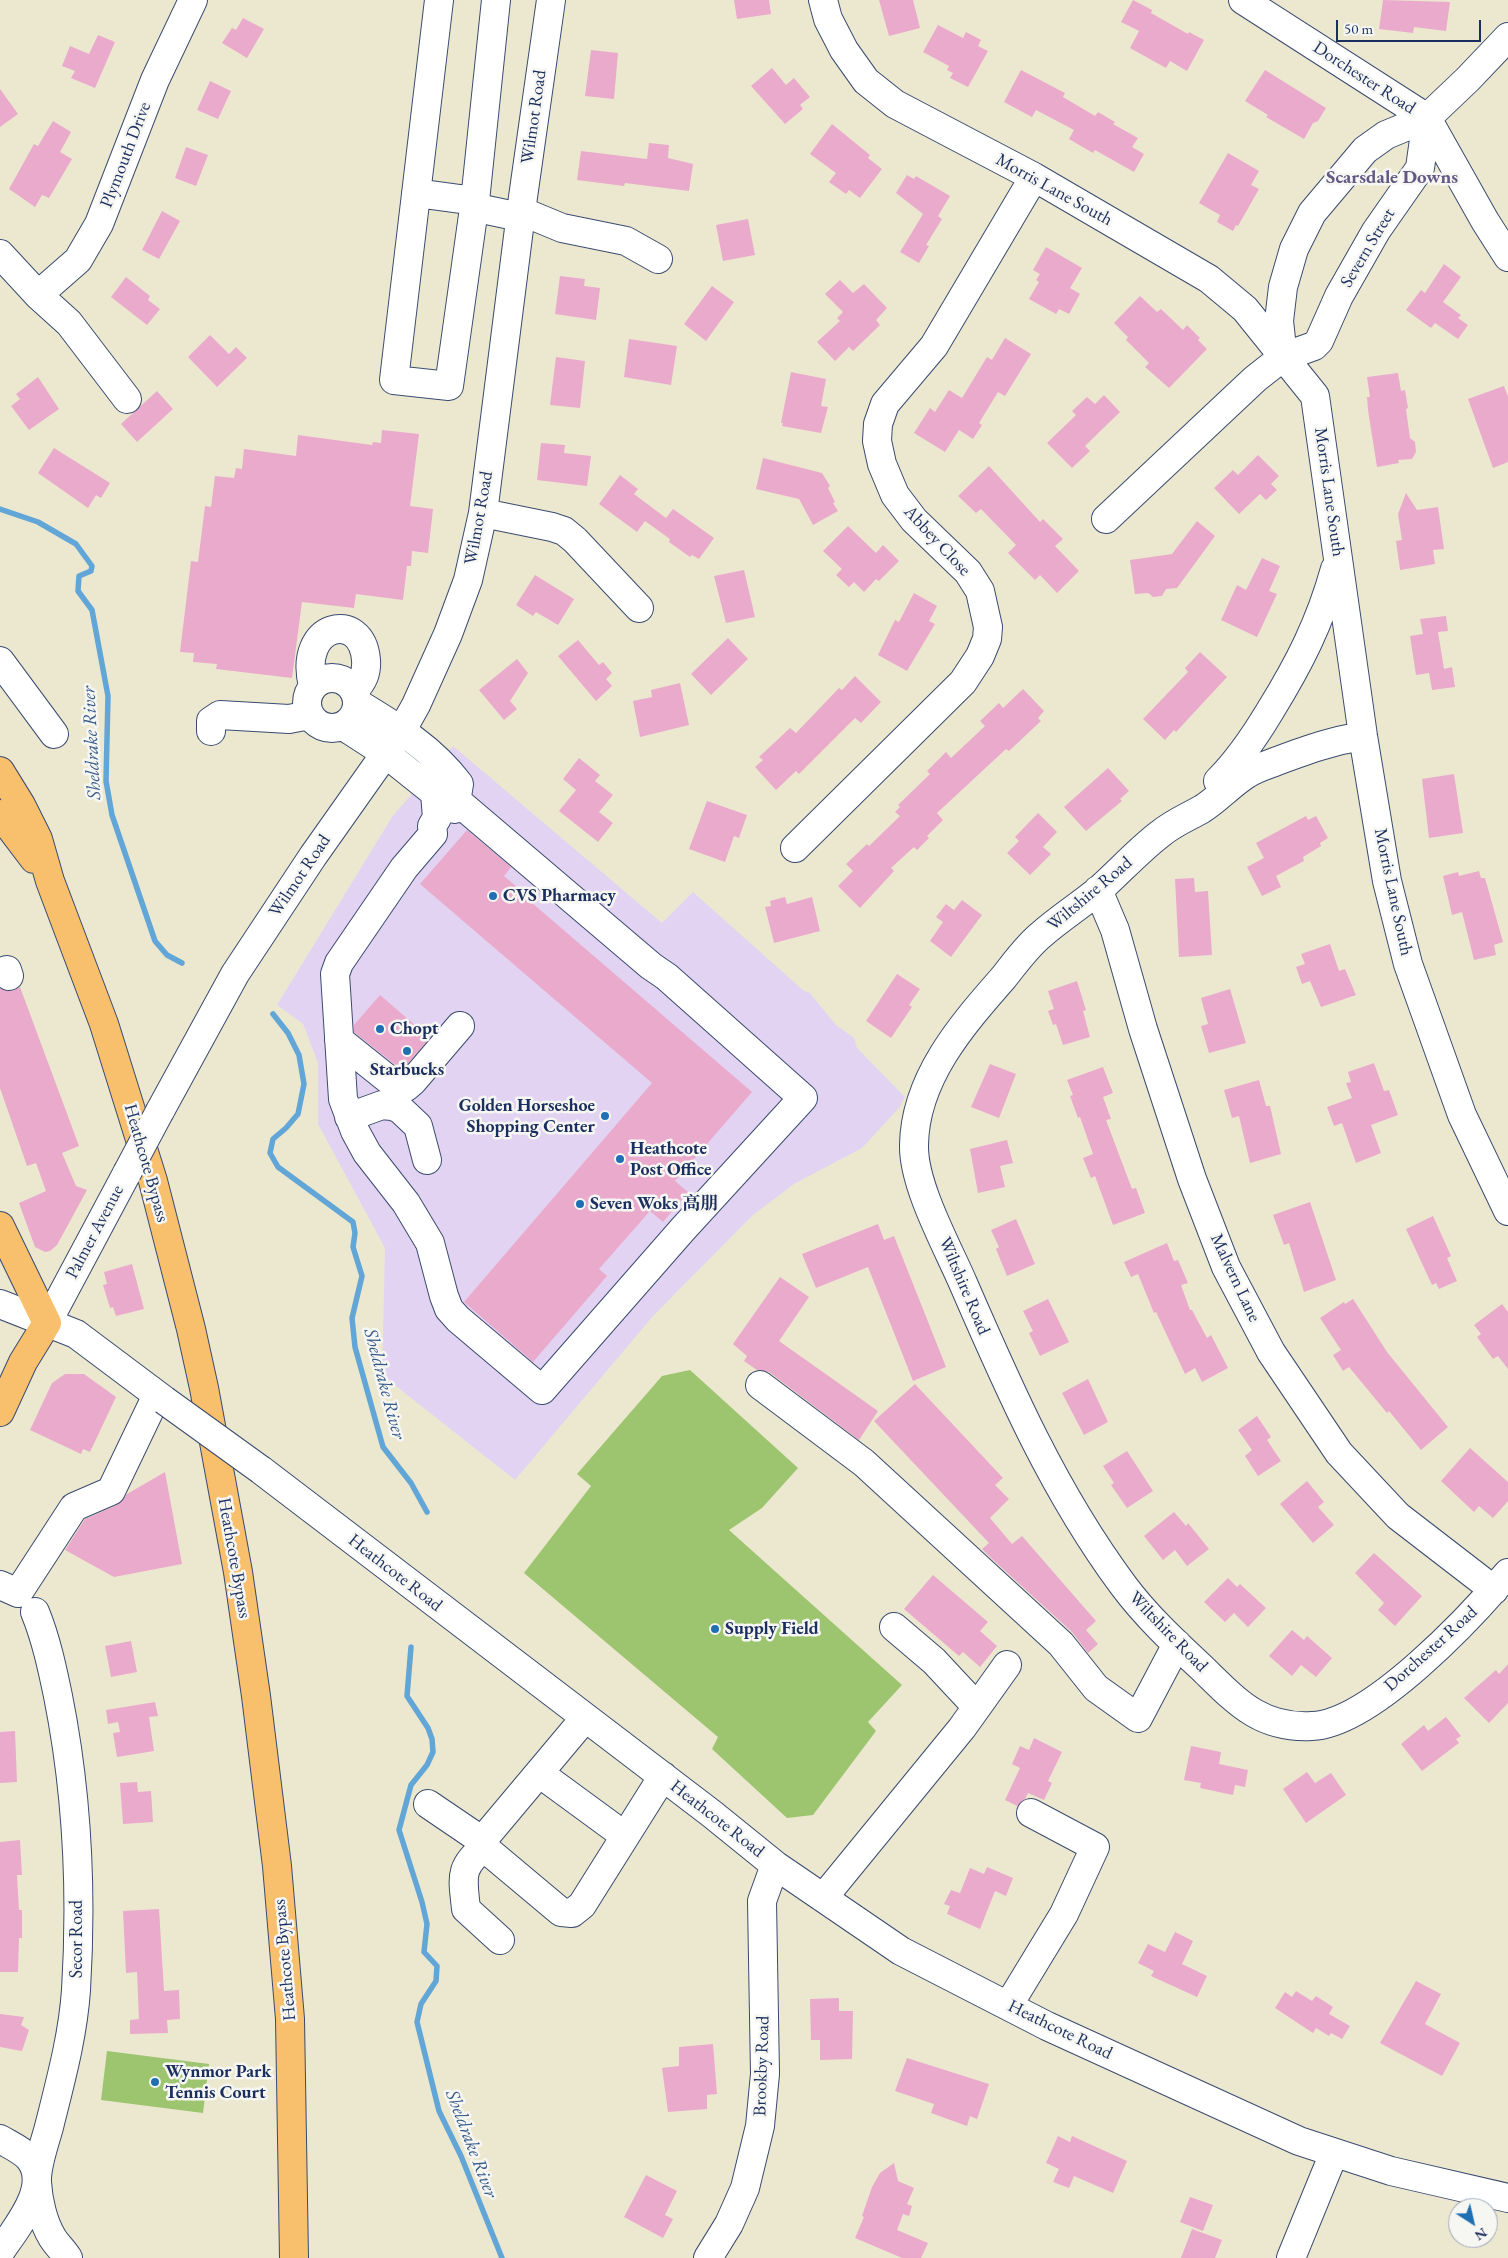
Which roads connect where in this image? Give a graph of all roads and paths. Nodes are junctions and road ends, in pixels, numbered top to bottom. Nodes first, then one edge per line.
1 (193, 0) edge
2 (439, 0) edge
3 (496, 0) edge
4 (551, 0) edge
5 (823, 0) edge
6 (1243, 0) edge
7 (1508, 38) edge
8 (1427, 118) junction
9 (1034, 177) junction
10 (416, 193) junction
11 (475, 201) junction
12 (521, 208) junction
13 (0, 254) edge
14 (1508, 257) edge
15 (658, 259) dead end
16 (38, 295) junction
17 (1283, 357) junction
18 (127, 399) dead end
19 (482, 514) junction
20 (1106, 518) dead end
21 (1338, 558) junction
22 (639, 608) dead end
23 (0, 661) edge
24 (313, 686) junction
25 (352, 706) junction
26 (310, 715) junction
27 (402, 730) junction
28 (210, 732) dead end
29 (54, 734) dead end
30 (1363, 736) junction
31 (386, 754) junction
32 (0, 772) edge
33 (446, 797) junction
34 (0, 814) edge
35 (1188, 816) junction
36 (795, 848) dead end
37 (50, 881) junction
38 (1098, 890) junction
39 (235, 974) joint
40 (460, 1026) dead end
41 (339, 1040) junction
42 (349, 1116) junction
43 (427, 1160) dead end
44 (1508, 1211) edge
45 (0, 1226) edge
46 (0, 1304) edge
47 (47, 1323) junction
48 (760, 1385) dead end
49 (161, 1398) junction
50 (0, 1412) edge
51 (1501, 1582) edge
52 (18, 1597) edge
53 (894, 1627) dead end
54 (1177, 1644) junction
55 (1007, 1665) dead end
56 (976, 1706) junction
57 (585, 1718) junction
58 (1318, 1726) joint
59 (539, 1773) junction
60 (662, 1776) junction
61 (428, 1804) dead end
62 (1031, 1813) dead end
63 (625, 1836) junction
64 (485, 1844) junction
65 (775, 1865) junction
66 (823, 1898) junction
67 (500, 1940) dead end
68 (1008, 2006) junction
69 (0, 2139) edge
70 (1334, 2153) junction
71 (37, 2180) junction
72 (1508, 2198) edge
73 (0, 2252) edge
74 (68, 2258) edge
75 (294, 2258) edge
76 (708, 2258) edge
77 (1291, 2258) edge

1 - 16 street, Plymouth Drive
2 - 10 street
3 - 11 street
4 - 12 street, Wilmot Road
5 - 9 street, Morris Lane South
6 - 8 street, Dorchester Road
7 - 8 street
8 - 14 street, Dorchester Road
8 - 17 street, Severn Street
8 - 17 street
9 - 17 street, Morris Lane South
9 - 36 street, Abbey Close
10 - 11 street
10 - 11 street
11 - 12 street
12 - 15 street
12 - 19 street, Wilmot Road
13 - 16 street
16 - 18 street
17 - 20 street, Severn Street
17 - 21 street, Morris Lane South
19 - 22 street
19 - 27 street, Wilmot Road
21 - 30 street, Morris Lane South
21 - 35 street, Wiltshire Road
23 - 29 street
24 - 25 street
24 - 25 street
24 - 26 street
25 - 26 street
25 - 27 street
25 - 31 street
26 - 28 street
27 - 31 street, Wilmot Road
27 - 33 street
30 - 35 street, Wiltshire Road
30 - 44 street, Morris Lane South
31 - 33 street
31 - 39 street, Wilmot Road
32 - 37 main road, Heathcote Bypass
33 - 41 street
33 - 42 street
34 - 37 main road, Heathcote Bypass
35 - 38 street, Wiltshire Road
37 - 75 main road, Heathcote Bypass
38 - 51 street, Malvern Lane
38 - 54 street, Wiltshire Road
39 - 47 street, Palmer Avenue, bridge
40 - 41 street
41 - 42 street
42 - 43 street
45 - 47 main road
46 - 47 street, Heathcote Road
47 - 49 street, Heathcote Road
47 - 50 main road, Palmer Avenue
48 - 54 street
49 - 52 street
49 - 57 street, Heathcote Road, bridge
51 - 58 street, Dorchester Road
52 - 71 street, Secor Road
53 - 56 street
54 - 58 street, Wiltshire Road
55 - 56 street
56 - 66 street
57 - 59 street
57 - 60 street, Heathcote Road
59 - 63 street
59 - 64 street
60 - 63 street
60 - 65 street, Heathcote Road
61 - 64 street
62 - 68 street
63 - 64 street
64 - 67 street
65 - 66 street, Heathcote Road
65 - 76 street, Brookby Road
66 - 68 street, Heathcote Road
68 - 70 street, Heathcote Road
69 - 71 street
70 - 72 street, Heathcote Road
70 - 77 street
71 - 73 street
71 - 74 street, Secor Road

